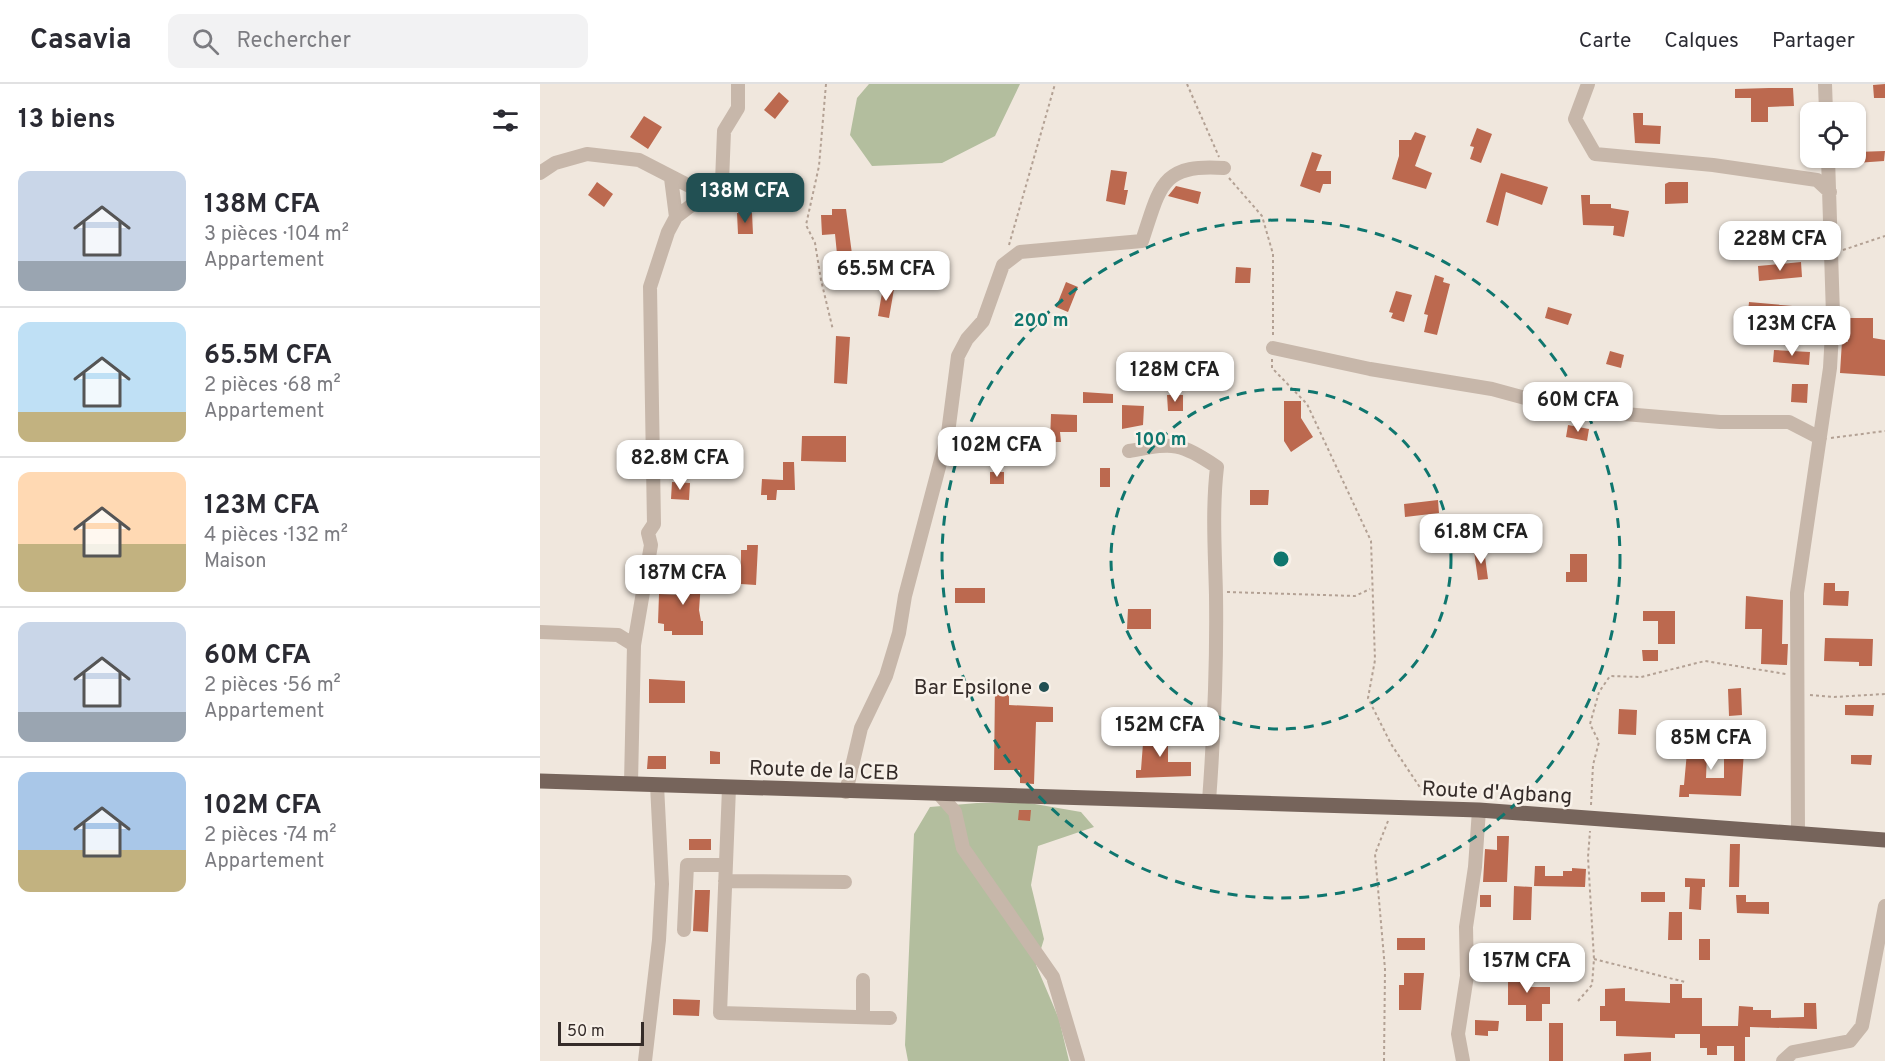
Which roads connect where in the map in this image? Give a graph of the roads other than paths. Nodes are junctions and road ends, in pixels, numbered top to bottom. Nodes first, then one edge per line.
1 (738, 84) edge
2 (1588, 84) edge
3 (1825, 84) edge
4 (1826, 102) edge
5 (1224, 168) road end
6 (1829, 168) edge
7 (540, 173) edge
8 (671, 178) junction
9 (1830, 192) junction
10 (705, 194) junction
11 (676, 217) junction
12 (1273, 348) road end
13 (1820, 438) junction
14 (1129, 451) dead end
15 (540, 632) edge
16 (634, 645) junction
17 (540, 781) edge
18 (631, 783) junction
19 (657, 785) junction
20 (729, 788) junction
21 (846, 792) junction
22 (940, 795) junction
23 (1107, 799) joint
24 (1209, 801) junction
25 (1479, 810) junction
26 (1798, 832) junction
27 (1885, 840) edge
28 (725, 865) junction
29 (725, 881) junction
30 (845, 882) dead end
31 (1885, 906) edge
32 (684, 930) dead end
33 (863, 980) dead end
34 (862, 1017) junction
35 (890, 1018) dead end
36 (1080, 1060) edge
37 (645, 1061) edge
38 (1463, 1061) edge
39 (1783, 1061) edge

1 - 10 street
2 - 9 street
3 - 4 street
5 - 21 street
6 - 9 street
7 - 8 street
8 - 10 street
8 - 11 street
9 - 13 street
10 - 11 street
11 - 16 street
12 - 13 street
13 - 26 street
14 - 24 street
15 - 16 street
16 - 18 street
17 - 18 main road, Route de la CEB
18 - 19 main road, Route de la CEB
19 - 20 main road, Route de la CEB
19 - 37 street
20 - 21 main road, Route de la CEB
20 - 28 street
21 - 22 main road, Route de la CEB
22 - 23 main road, Route de la CEB
22 - 36 street
23 - 24 main road, Route d'Agbang
24 - 25 main road, Route d'Agbang
25 - 26 main road, Route d'Agbang
25 - 38 street
26 - 27 main road, Route d'Agbang
28 - 29 street
28 - 32 street
29 - 30 street
29 - 34 street
31 - 39 street
33 - 34 street
34 - 35 street

